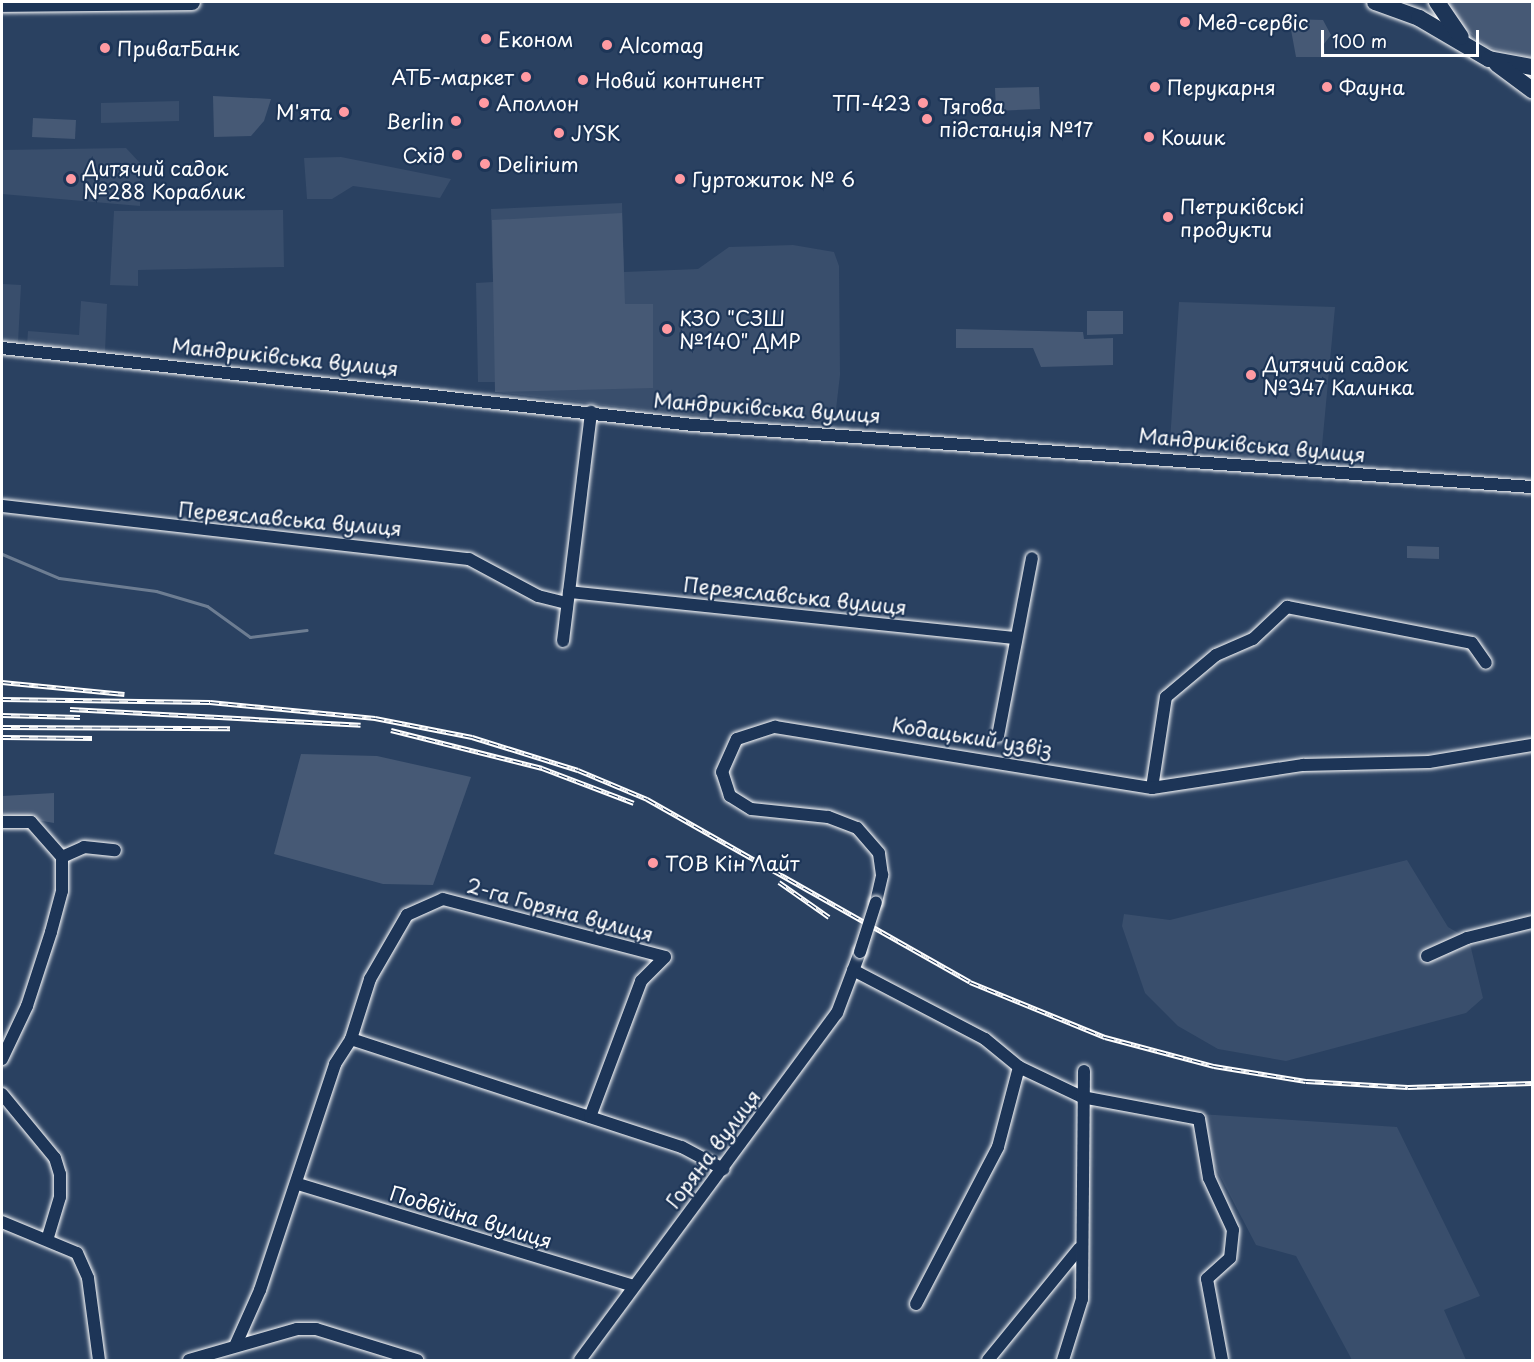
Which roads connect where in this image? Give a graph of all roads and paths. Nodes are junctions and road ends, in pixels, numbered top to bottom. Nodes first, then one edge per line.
1 (192, 2) edge
2 (1375, 2) edge
3 (1437, 2) edge
4 (2, 4) edge
5 (1465, 42) junction
6 (1489, 58) junction
7 (1533, 67) edge
8 (1533, 90) edge
9 (2, 348) edge
10 (591, 412) junction
11 (1533, 487) edge
12 (2, 506) edge
13 (1032, 558) dead end
14 (568, 598) junction
15 (1016, 638) junction
16 (563, 641) dead end
17 (1486, 663) dead end
18 (998, 736) dead end
19 (1533, 745) edge
20 (1152, 788) junction
21 (2, 822) edge
22 (116, 850) dead end
23 (62, 857) junction
24 (1533, 922) edge
25 (860, 952) joint
26 (1427, 956) dead end
27 (853, 970) junction
28 (351, 1039) junction
29 (2, 1059) edge
30 (1019, 1067) junction
31 (1084, 1071) dead end
32 (2, 1094) edge
33 (1082, 1097) junction
34 (590, 1117) junction
35 (723, 1169) junction
36 (298, 1184) junction
37 (2, 1222) edge
38 (48, 1237) junction
39 (1079, 1249) junction
40 (633, 1286) junction
41 (916, 1304) dead end
42 (236, 1344) junction
43 (99, 1360) edge
44 (189, 1360) edge
45 (417, 1360) edge
46 (580, 1360) edge
47 (988, 1360) edge
48 (1063, 1360) edge
49 (1222, 1360) edge

1 - 4 main road
2 - 5 main road
3 - 5 main road
5 - 6 main road
6 - 7 main road
6 - 8 main road
9 - 10 street, Мандриківська вулиця
10 - 11 street, Мандриківська вулиця
10 - 14 street
12 - 14 street, Переяславська вулиця
13 - 15 street
14 - 15 street, Переяславська вулиця
14 - 16 street
15 - 18 street
17 - 20 street
19 - 20 street, Кодацький узвіз
20 - 25 street, Кодацький узвіз, bridge
21 - 23 street
22 - 23 street
23 - 29 street
24 - 26 street
25 - 27 street, Горяна вулиця
27 - 30 street
27 - 35 street, Горяна вулиця
28 - 34 street
28 - 34 street, 2-га Горяна вулиця
28 - 36 street, 2-га Горяна вулиця
30 - 33 street
30 - 41 street
31 - 33 street
32 - 38 street
33 - 39 street
33 - 49 street
34 - 35 street
35 - 40 street, Горяна вулиця
36 - 40 street, Подвійна вулиця
36 - 42 street, 2-га Горяна вулиця
37 - 38 street
38 - 43 street
39 - 47 street
39 - 48 street
40 - 46 street, Горяна вулиця
42 - 44 street
42 - 45 street

